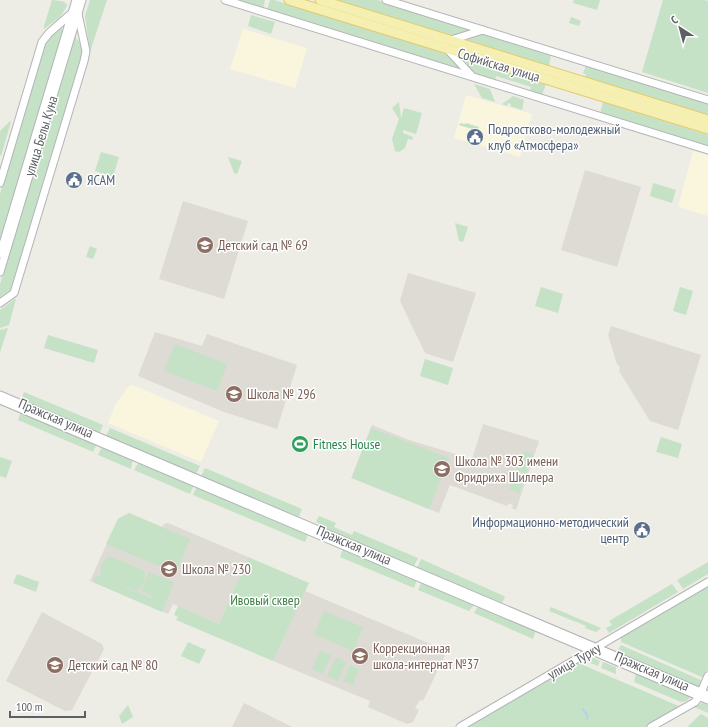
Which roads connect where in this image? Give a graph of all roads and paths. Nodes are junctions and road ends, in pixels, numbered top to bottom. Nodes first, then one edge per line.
1 (76, 0) edge
2 (82, 0) edge
3 (226, 0) edge
4 (289, 0) edge
5 (320, 0) edge
6 (386, 0) edge
7 (75, 14) junction
8 (483, 30) junction
9 (404, 31) junction
10 (449, 45) junction
11 (472, 76) junction
12 (708, 100) edge
13 (708, 120) edge
14 (708, 129) edge
15 (708, 150) edge
16 (0, 183) edge
17 (0, 254) edge
18 (0, 272) edge
19 (0, 303) edge
20 (0, 394) edge
21 (0, 400) edge
22 (708, 582) edge
23 (593, 649) junction
24 (708, 676) edge
25 (703, 694) edge
26 (708, 700) edge
27 (460, 727) edge
28 (652, 727) edge

1 - 7 street, улица Белы Куна
2 - 7 street, улица Белы Куна
3 - 11 street
4 - 9 main road, Софийская улица
5 - 9 main road, Софийская улица
6 - 8 street
7 - 16 street
7 - 17 street, улица Белы Куна
7 - 18 street, улица Белы Куна
7 - 19 street
8 - 10 street
8 - 12 street
9 - 10 main road, Софийская улица
10 - 11 street
10 - 13 main road, Софийская улица
10 - 14 main road, Софийская улица
11 - 15 street
20 - 23 street, Пражская улица
21 - 23 street, Пражская улица
22 - 23 street, улица Турку
23 - 25 street, Пражская улица
23 - 27 street, улица Турку
24 - 25 street
25 - 26 street, Пражская улица
25 - 28 street

